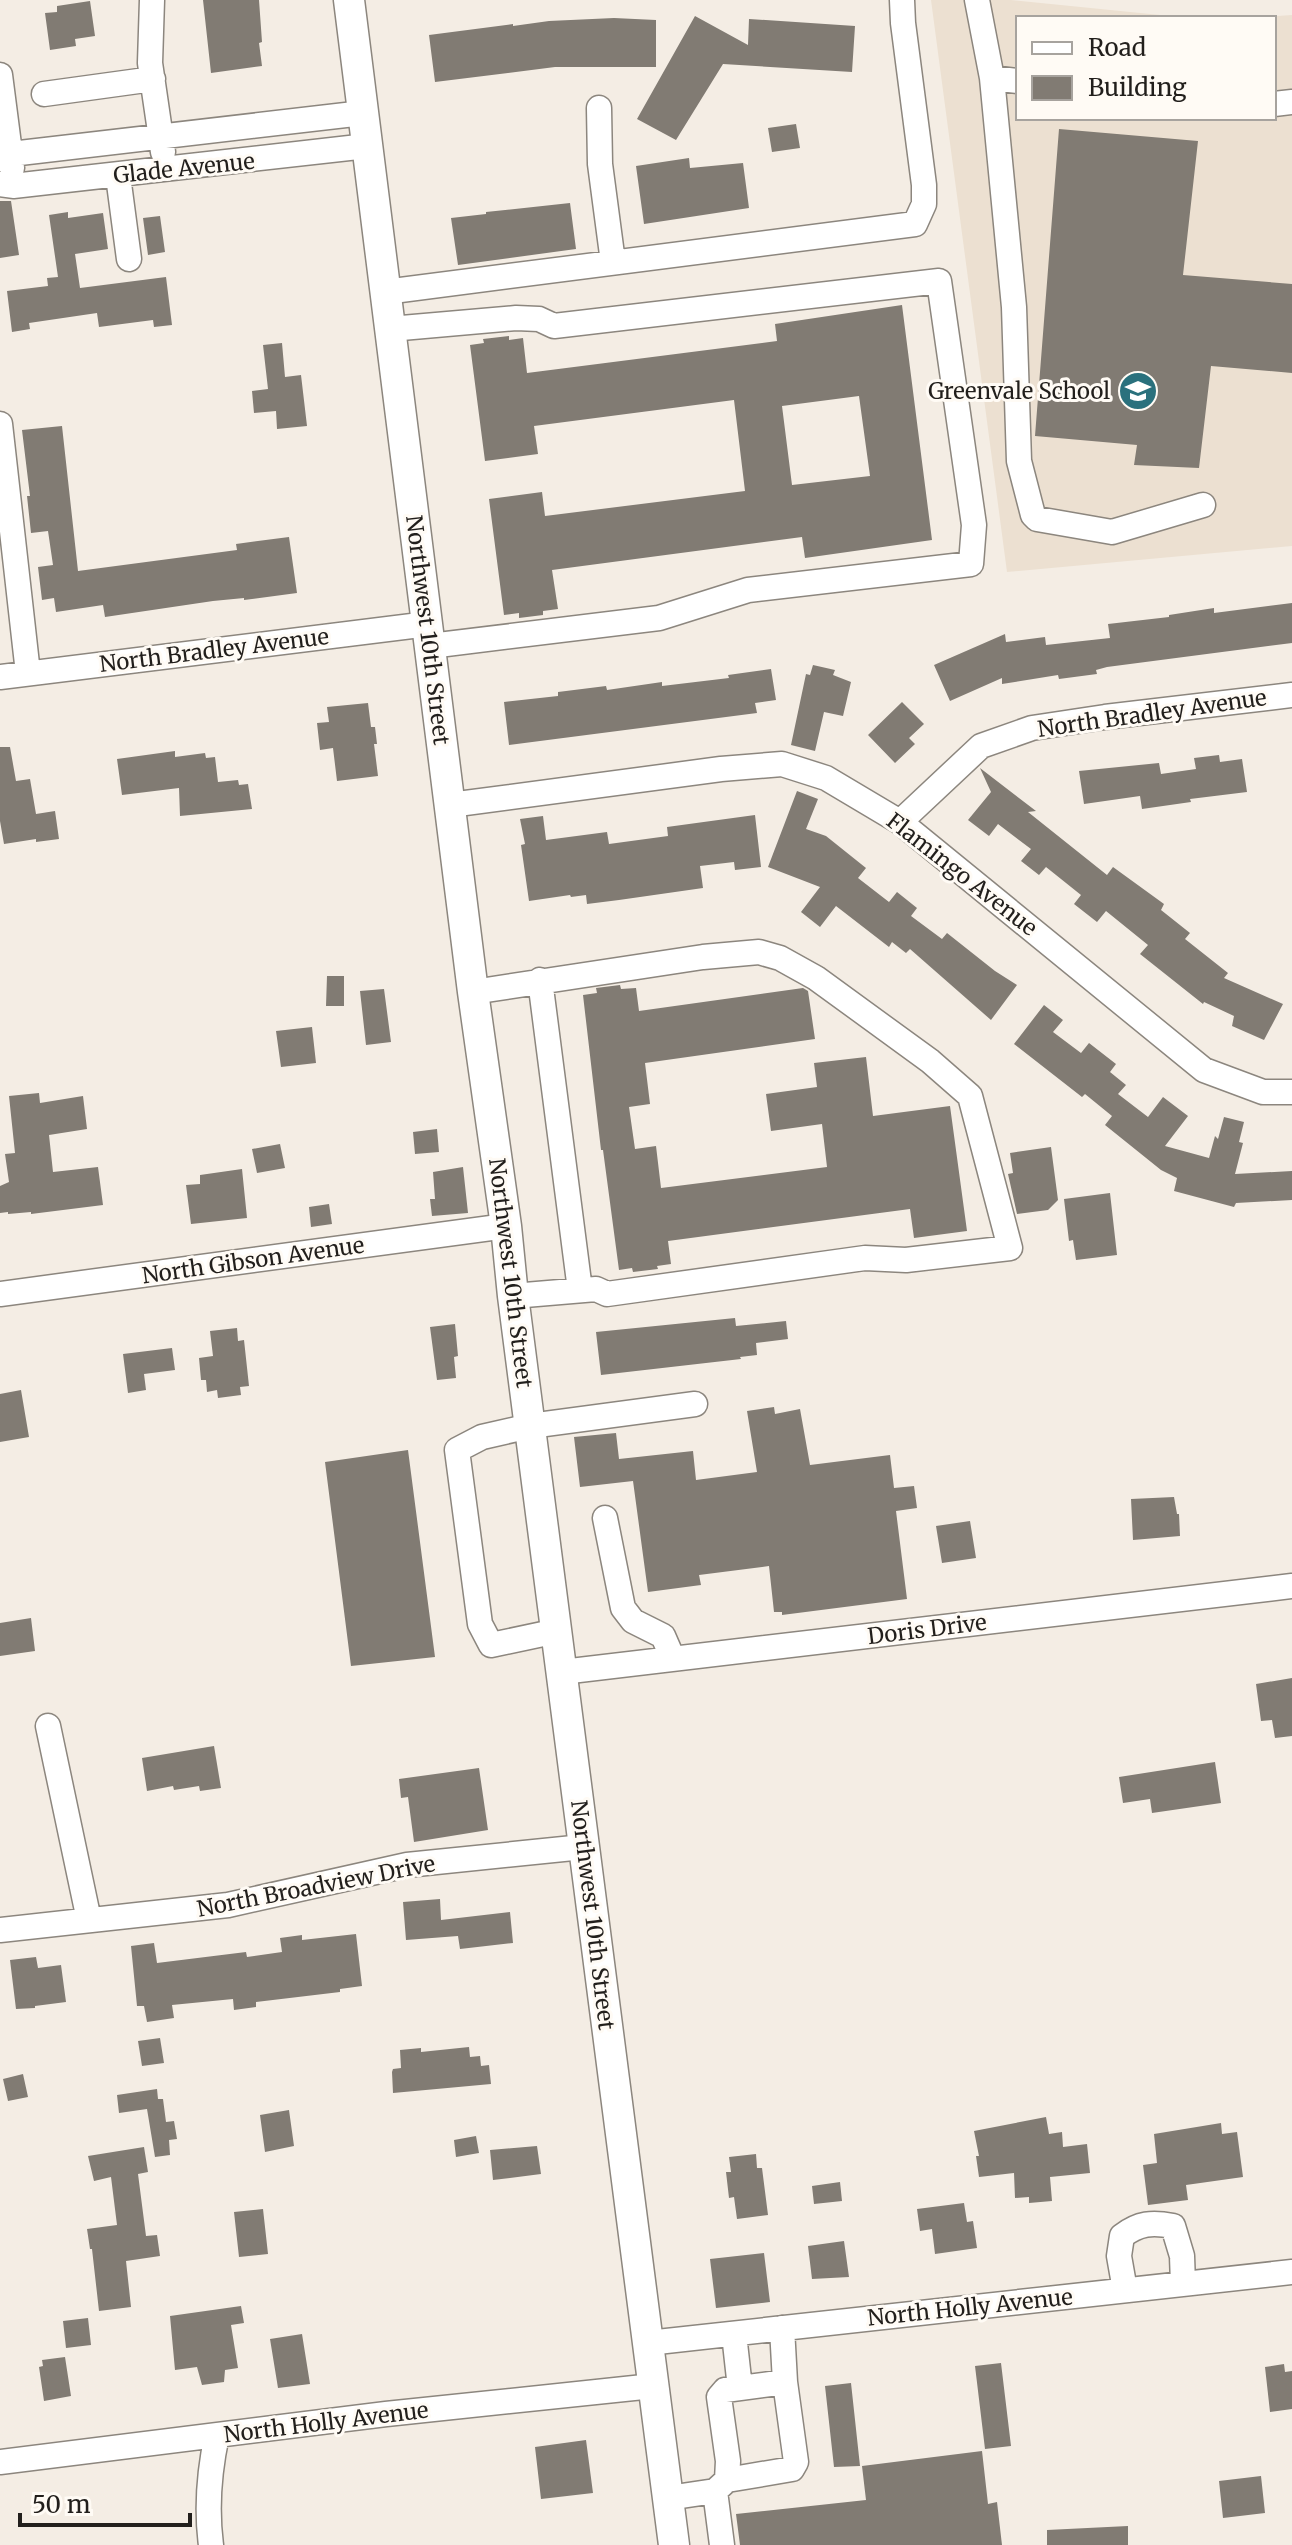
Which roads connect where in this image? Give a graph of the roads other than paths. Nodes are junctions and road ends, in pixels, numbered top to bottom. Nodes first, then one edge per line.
1 (152, 0) edge
2 (349, 0) edge
3 (902, 0) edge
4 (977, 0) edge
5 (0, 75) edge
6 (992, 78) junction
7 (153, 79) junction
8 (1016, 81) edge
9 (44, 94) dead end
10 (599, 108) dead end
11 (363, 113) junction
12 (161, 138) junction
13 (367, 146) junction
14 (6, 157) edge
15 (165, 171) junction
16 (118, 176) junction
17 (7, 185) edge
18 (129, 259) dead end
19 (613, 262) junction
20 (385, 292) junction
21 (390, 329) junction
22 (0, 424) edge
23 (1203, 505) dead end
24 (429, 635) junction
25 (28, 673) junction
26 (0, 677) edge
27 (1292, 695) edge
28 (450, 805) junction
29 (900, 822) junction
30 (540, 980) junction
31 (473, 992) junction
32 (1292, 1092) edge
33 (506, 1226) junction
34 (580, 1290) junction
35 (0, 1294) edge
36 (513, 1296) junction
37 (695, 1404) dead end
38 (530, 1426) junction
39 (605, 1518) dead end
40 (1292, 1586) edge
41 (557, 1631) junction
42 (673, 1659) junction
43 (562, 1672) junction
44 (48, 1726) dead end
45 (583, 1847) junction
46 (89, 1920) junction
47 (0, 1930) edge
48 (1292, 2272) edge
49 (1183, 2284) junction
50 (1125, 2290) junction
51 (782, 2328) junction
52 (734, 2334) junction
53 (648, 2343) junction
54 (785, 2382) junction
55 (653, 2386) junction
56 (732, 2389) junction
57 (217, 2435) junction
58 (0, 2462) edge
59 (721, 2485) junction
60 (668, 2498) junction
61 (211, 2545) edge
62 (674, 2545) edge
63 (722, 2545) edge

1 - 7 street
2 - 11 main road, Northwest 10th Street
3 - 19 street
4 - 6 street
5 - 14 street
6 - 8 street
6 - 23 street
7 - 9 street
7 - 12 street
10 - 19 street
11 - 12 street, Glade Avenue
11 - 13 main road, Northwest 10th Street
12 - 14 street, Glade Avenue
12 - 15 street
13 - 15 street, Glade Avenue
13 - 20 main road, Northwest 10th Street
14 - 17 street
15 - 16 street, Glade Avenue
16 - 17 street, Glade Avenue
16 - 18 street
19 - 20 street
20 - 21 main road, Northwest 10th Street
21 - 24 main road, Northwest 10th Street
21 - 24 street, North Bradley Avenue
22 - 25 street
24 - 25 street, North Bradley Avenue
24 - 28 main road, Northwest 10th Street
25 - 26 street, North Bradley Avenue
27 - 29 street, North Bradley Avenue
28 - 29 street, Flamingo Avenue
28 - 31 main road, Northwest 10th Street
29 - 32 street, Flamingo Avenue
30 - 31 street
30 - 34 street
30 - 34 street
31 - 33 main road, Northwest 10th Street
33 - 35 street, North Gibson Avenue
33 - 36 main road, Northwest 10th Street
34 - 36 street
36 - 38 main road, Northwest 10th Street
37 - 38 street
38 - 41 main road, Northwest 10th Street
38 - 41 street
39 - 42 street
40 - 42 street, Doris Drive
41 - 43 main road, Northwest 10th Street
42 - 43 street, Doris Drive
43 - 45 main road, Northwest 10th Street
44 - 46 street
45 - 46 street, North Broadview Drive
45 - 53 main road, Northwest 10th Street
46 - 47 street, North Broadview Drive
48 - 49 street, North Holly Avenue
49 - 50 street, North Holly Avenue
49 - 50 street
50 - 51 street, North Holly Avenue
51 - 52 street, North Holly Avenue
51 - 54 street
52 - 53 street, North Holly Avenue
52 - 56 street
53 - 55 main road, Northwest 10th Street
54 - 56 street
54 - 59 street
55 - 57 street, North Holly Avenue
55 - 60 main road, Northwest 10th Street
56 - 59 street
57 - 58 street, North Holly Avenue
57 - 61 street
59 - 60 street
59 - 63 street
60 - 62 main road, Northwest 10th Street

